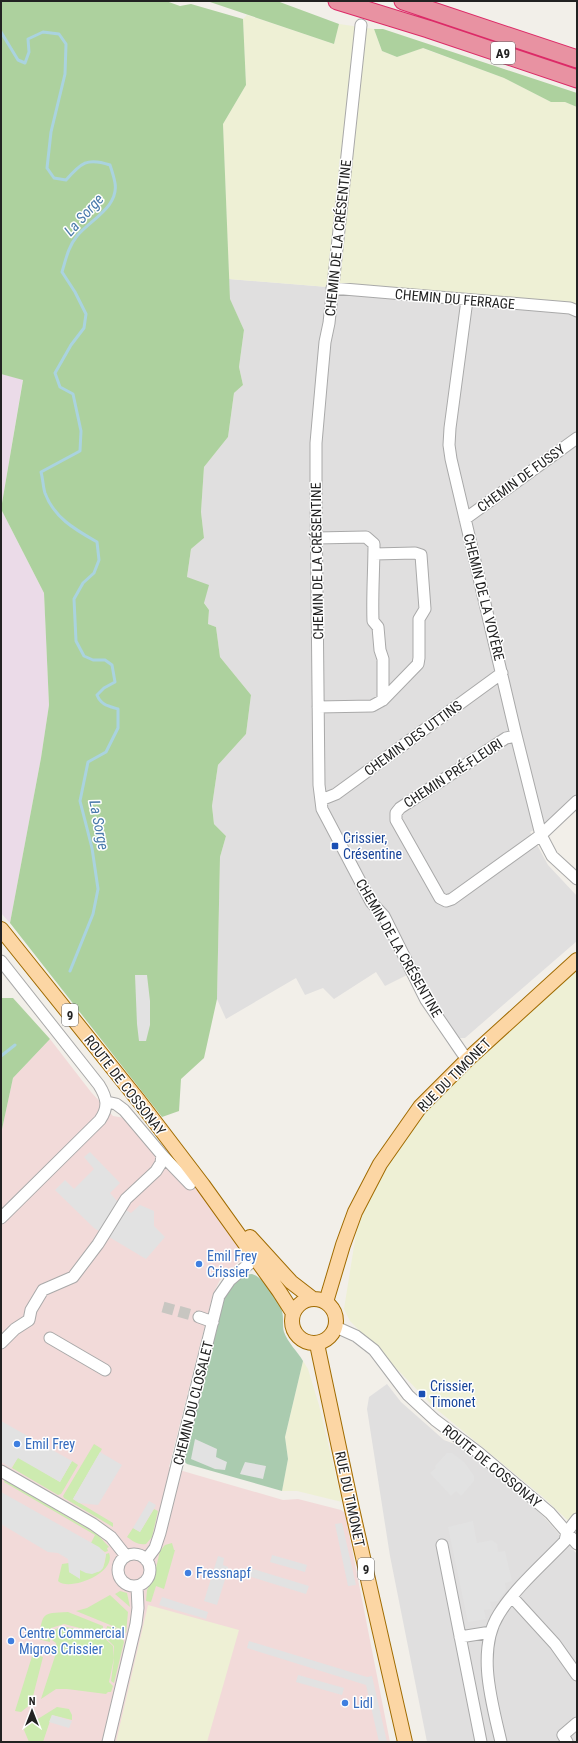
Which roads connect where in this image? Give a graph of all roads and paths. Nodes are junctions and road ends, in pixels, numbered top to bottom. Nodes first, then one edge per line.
1 (337, 1) edge
2 (403, 1) edge
3 (360, 24) dead end
4 (577, 59) edge
5 (577, 79) edge
6 (332, 288) junction
7 (467, 300) junction
8 (577, 311) edge
9 (577, 438) edge
10 (465, 519) junction
11 (316, 538) junction
12 (374, 554) junction
13 (502, 673) junction
14 (382, 700) junction
15 (318, 707) junction
16 (516, 736) junction
17 (321, 800) junction
18 (577, 801) edge
19 (541, 835) junction
20 (577, 879) edge
21 (1, 929) edge
22 (577, 960) edge
23 (1, 961) edge
24 (467, 1060) junction
25 (107, 1102) junction
26 (162, 1155) junction
27 (197, 1185) junction
28 (1, 1218) edge
29 (256, 1258) junction
30 (319, 1300) junction
31 (293, 1313) junction
32 (199, 1318) tunnel mouth
33 (213, 1322) junction
34 (336, 1327) junction
35 (50, 1338) dead end
36 (1, 1342) edge
37 (317, 1344) junction
38 (104, 1370) dead end
39 (1, 1471) edge
40 (577, 1519) edge
41 (567, 1532) junction
42 (577, 1544) edge
43 (442, 1545) dead end
44 (126, 1556) junction
45 (146, 1560) junction
46 (137, 1586) junction
47 (512, 1597) junction
48 (491, 1632) junction
49 (460, 1637) junction
50 (577, 1675) edge
51 (494, 1713) junction
52 (476, 1716) junction
53 (577, 1723) edge
54 (108, 1742) edge
55 (404, 1742) edge
56 (481, 1742) edge
57 (501, 1742) edge
58 (567, 1742) edge

1 - 5 highway, A9
2 - 4 highway, A9
3 - 6 street, CHEMIN DE LA CRÉSENTINE
6 - 7 street, CHEMIN DU FERRAGE
6 - 11 street, CHEMIN DE LA CRÉSENTINE
7 - 8 street, CHEMIN DU FERRAGE
7 - 10 street, CHEMIN DE LA VOYÈRE
9 - 10 street, CHEMIN DE FUSSY
10 - 13 street, CHEMIN DE LA VOYÈRE
11 - 12 street
11 - 15 street, CHEMIN DE LA CRÉSENTINE
12 - 14 street
12 - 14 street
13 - 16 street, CHEMIN DE LA VOYÈRE
13 - 17 street, CHEMIN DES UTTINS
14 - 15 street
15 - 17 street, CHEMIN DE LA CRÉSENTINE
16 - 19 street, CHEMIN DE LA VOYÈRE
16 - 19 street, CHEMIN PRÉ-FLEURI
17 - 24 street, CHEMIN DE LA CRÉSENTINE
18 - 19 street
19 - 20 street, CHEMIN DE LA VOYÈRE
21 - 27 main road, ROUTE DE COSSONAY / 9
22 - 24 main road, RUE DU TIMONET
23 - 25 street
24 - 30 main road, RUE DU TIMONET
25 - 26 street
25 - 28 street
26 - 27 street
26 - 36 street
27 - 29 main road, ROUTE DE COSSONAY / 9
27 - 30 main road, ROUTE DE COSSONAY / 9
29 - 31 main road, ROUTE DE COSSONAY / 9
29 - 33 street, CHEMIN DU CLOSALET
30 - 31 main road
30 - 34 main road, 9
31 - 37 main road, 9
32 - 33 street
33 - 45 street, CHEMIN DU CLOSALET
34 - 37 main road
34 - 41 street, ROUTE DE COSSONAY
35 - 38 street
37 - 55 main road, RUE DU TIMONET / 9
39 - 44 street
40 - 41 street
41 - 42 street, ROUTE DE COSSONAY
41 - 47 street
43 - 49 street
44 - 45 street
44 - 46 street
45 - 46 street
46 - 54 street
47 - 48 street
47 - 50 street
48 - 49 street
48 - 51 street
49 - 52 street
51 - 52 street
51 - 57 street
52 - 56 street
53 - 58 street

